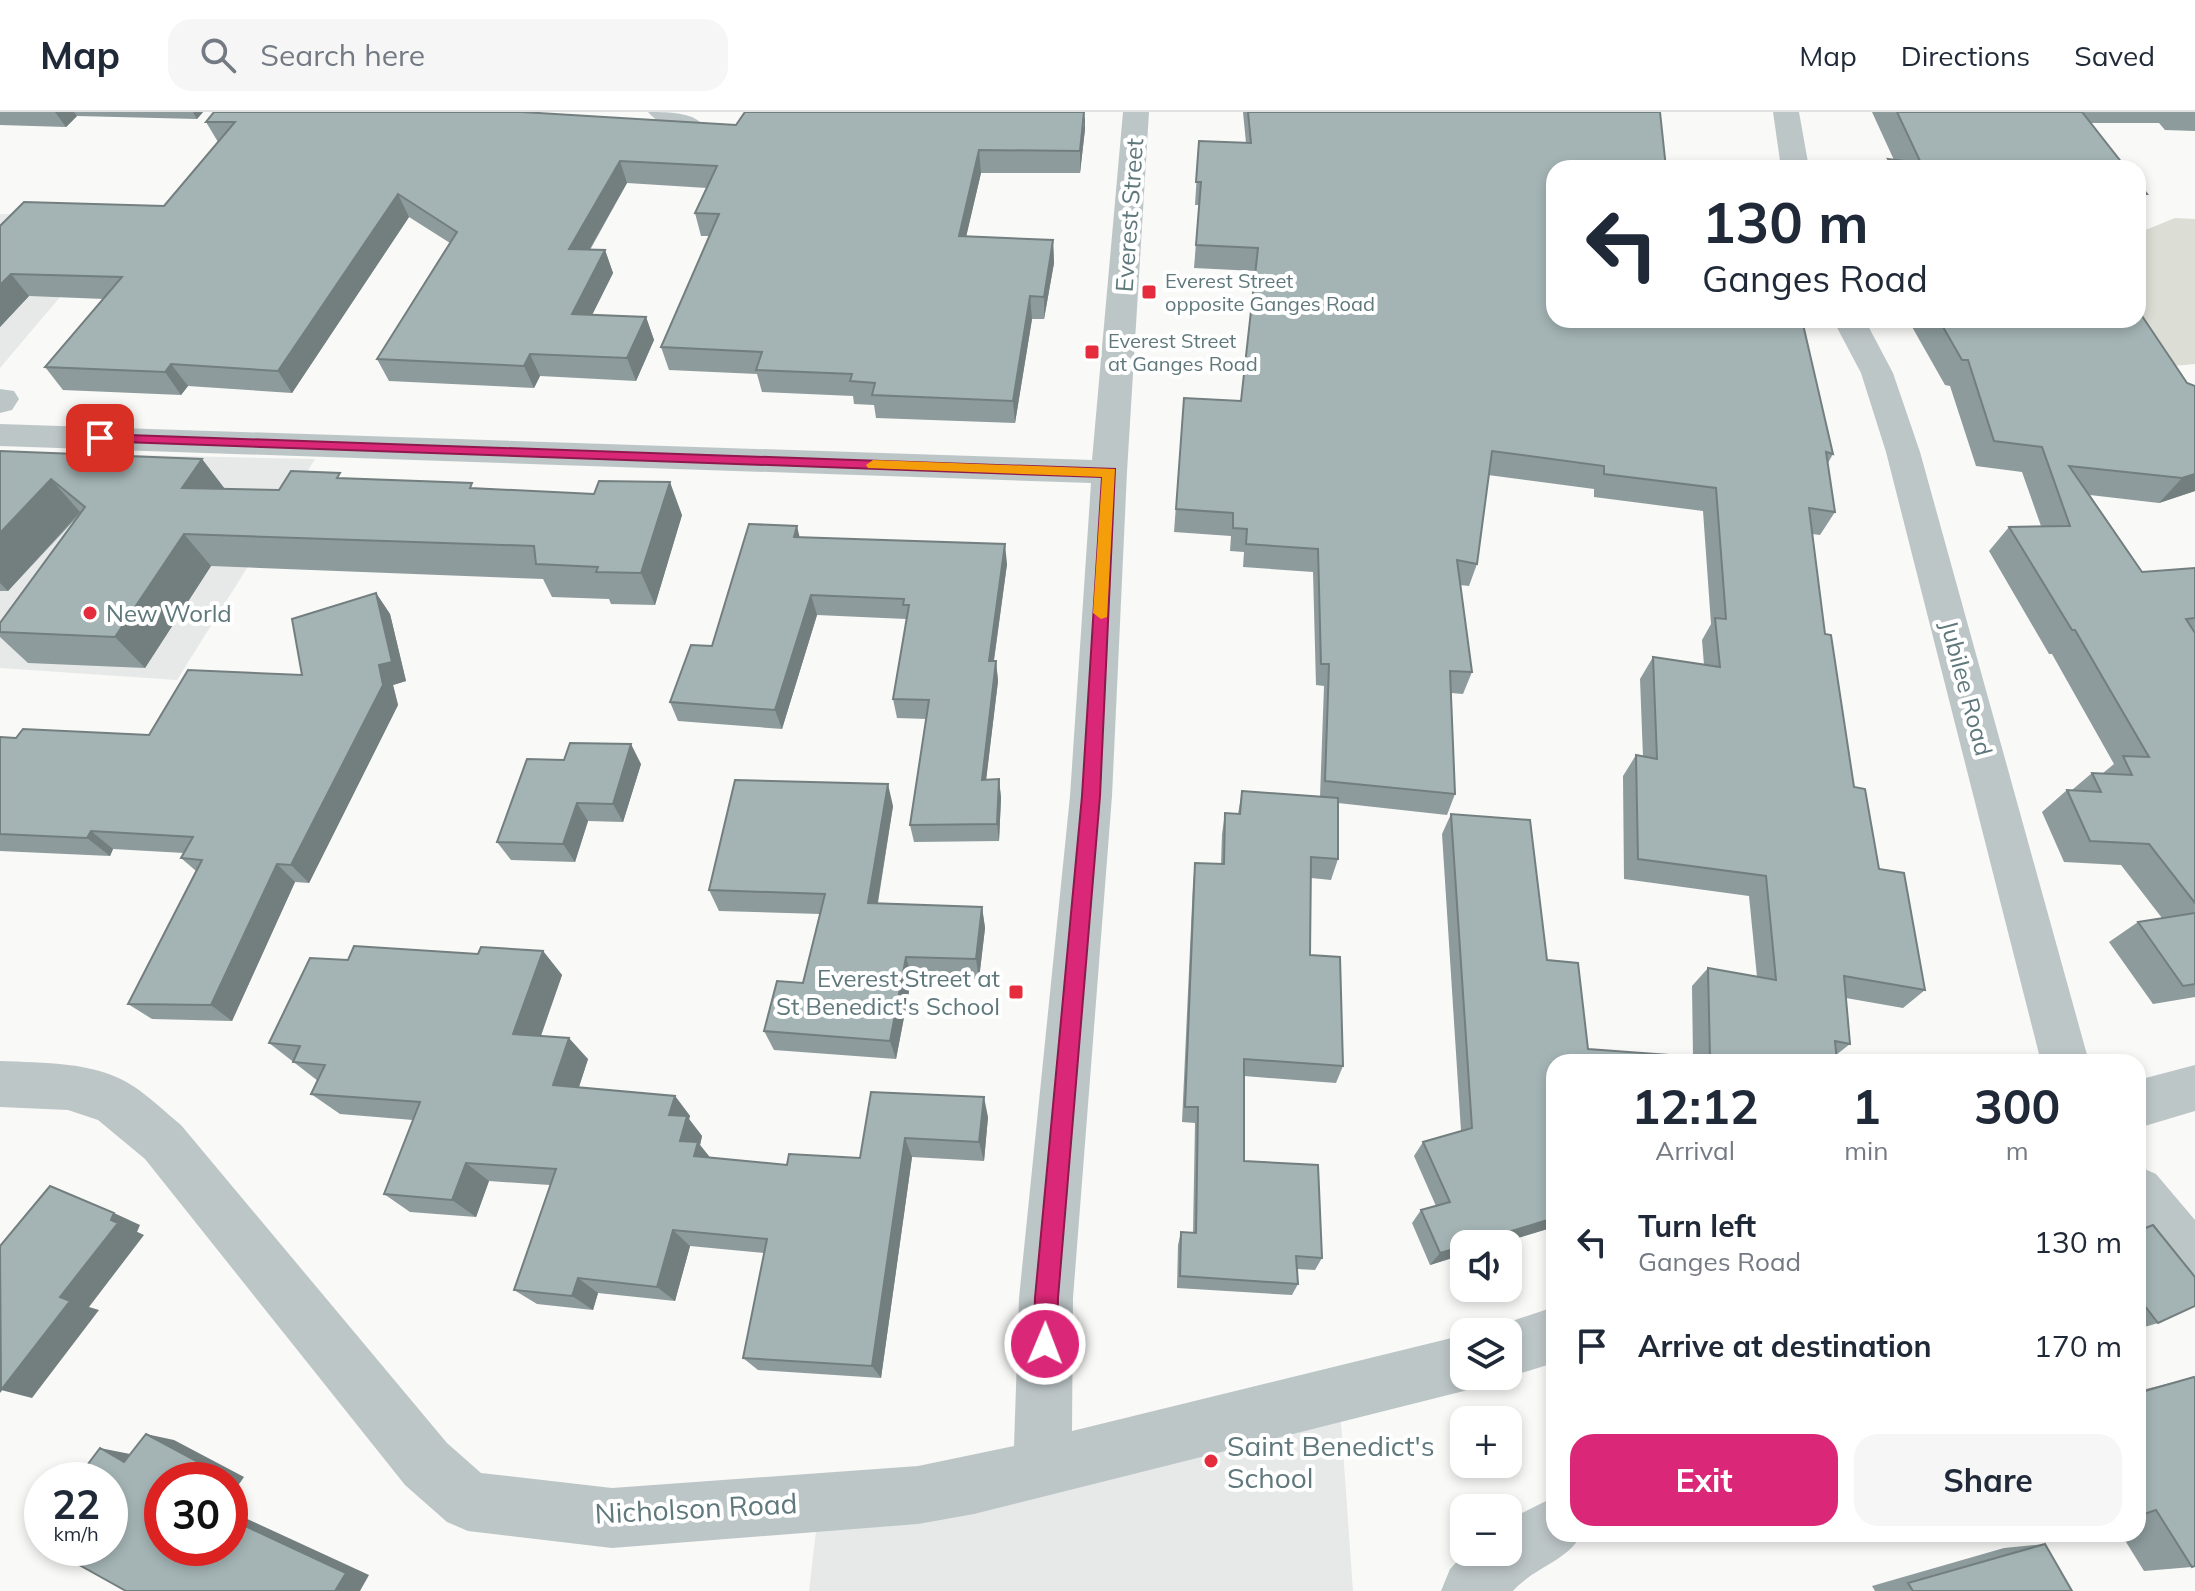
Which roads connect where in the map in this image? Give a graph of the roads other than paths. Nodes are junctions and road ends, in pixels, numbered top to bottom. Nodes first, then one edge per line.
1 (1136, 112) edge
2 (1786, 112) edge
3 (1794, 160) edge
4 (1853, 328) edge
5 (7, 450) edge
6 (1109, 472) junction
7 (2063, 1054) edge
8 (0, 1084) edge
9 (2195, 1088) edge
10 (2146, 1102) edge
11 (2146, 1202) edge
12 (2195, 1261) edge
13 (1546, 1337) edge
14 (1522, 1345) edge
15 (1450, 1366) edge
16 (1043, 1468) junction
17 (1546, 1531) edge
18 (1472, 1591) edge

1 - 6 street, Everest Street
2 - 3 street
4 - 7 street, Jubilee Road
5 - 6 street
6 - 16 street, Everest Street
8 - 16 street, Nicholson Road
9 - 10 street
11 - 12 street
13 - 14 street
15 - 16 street, Nicholson Road
17 - 18 street

